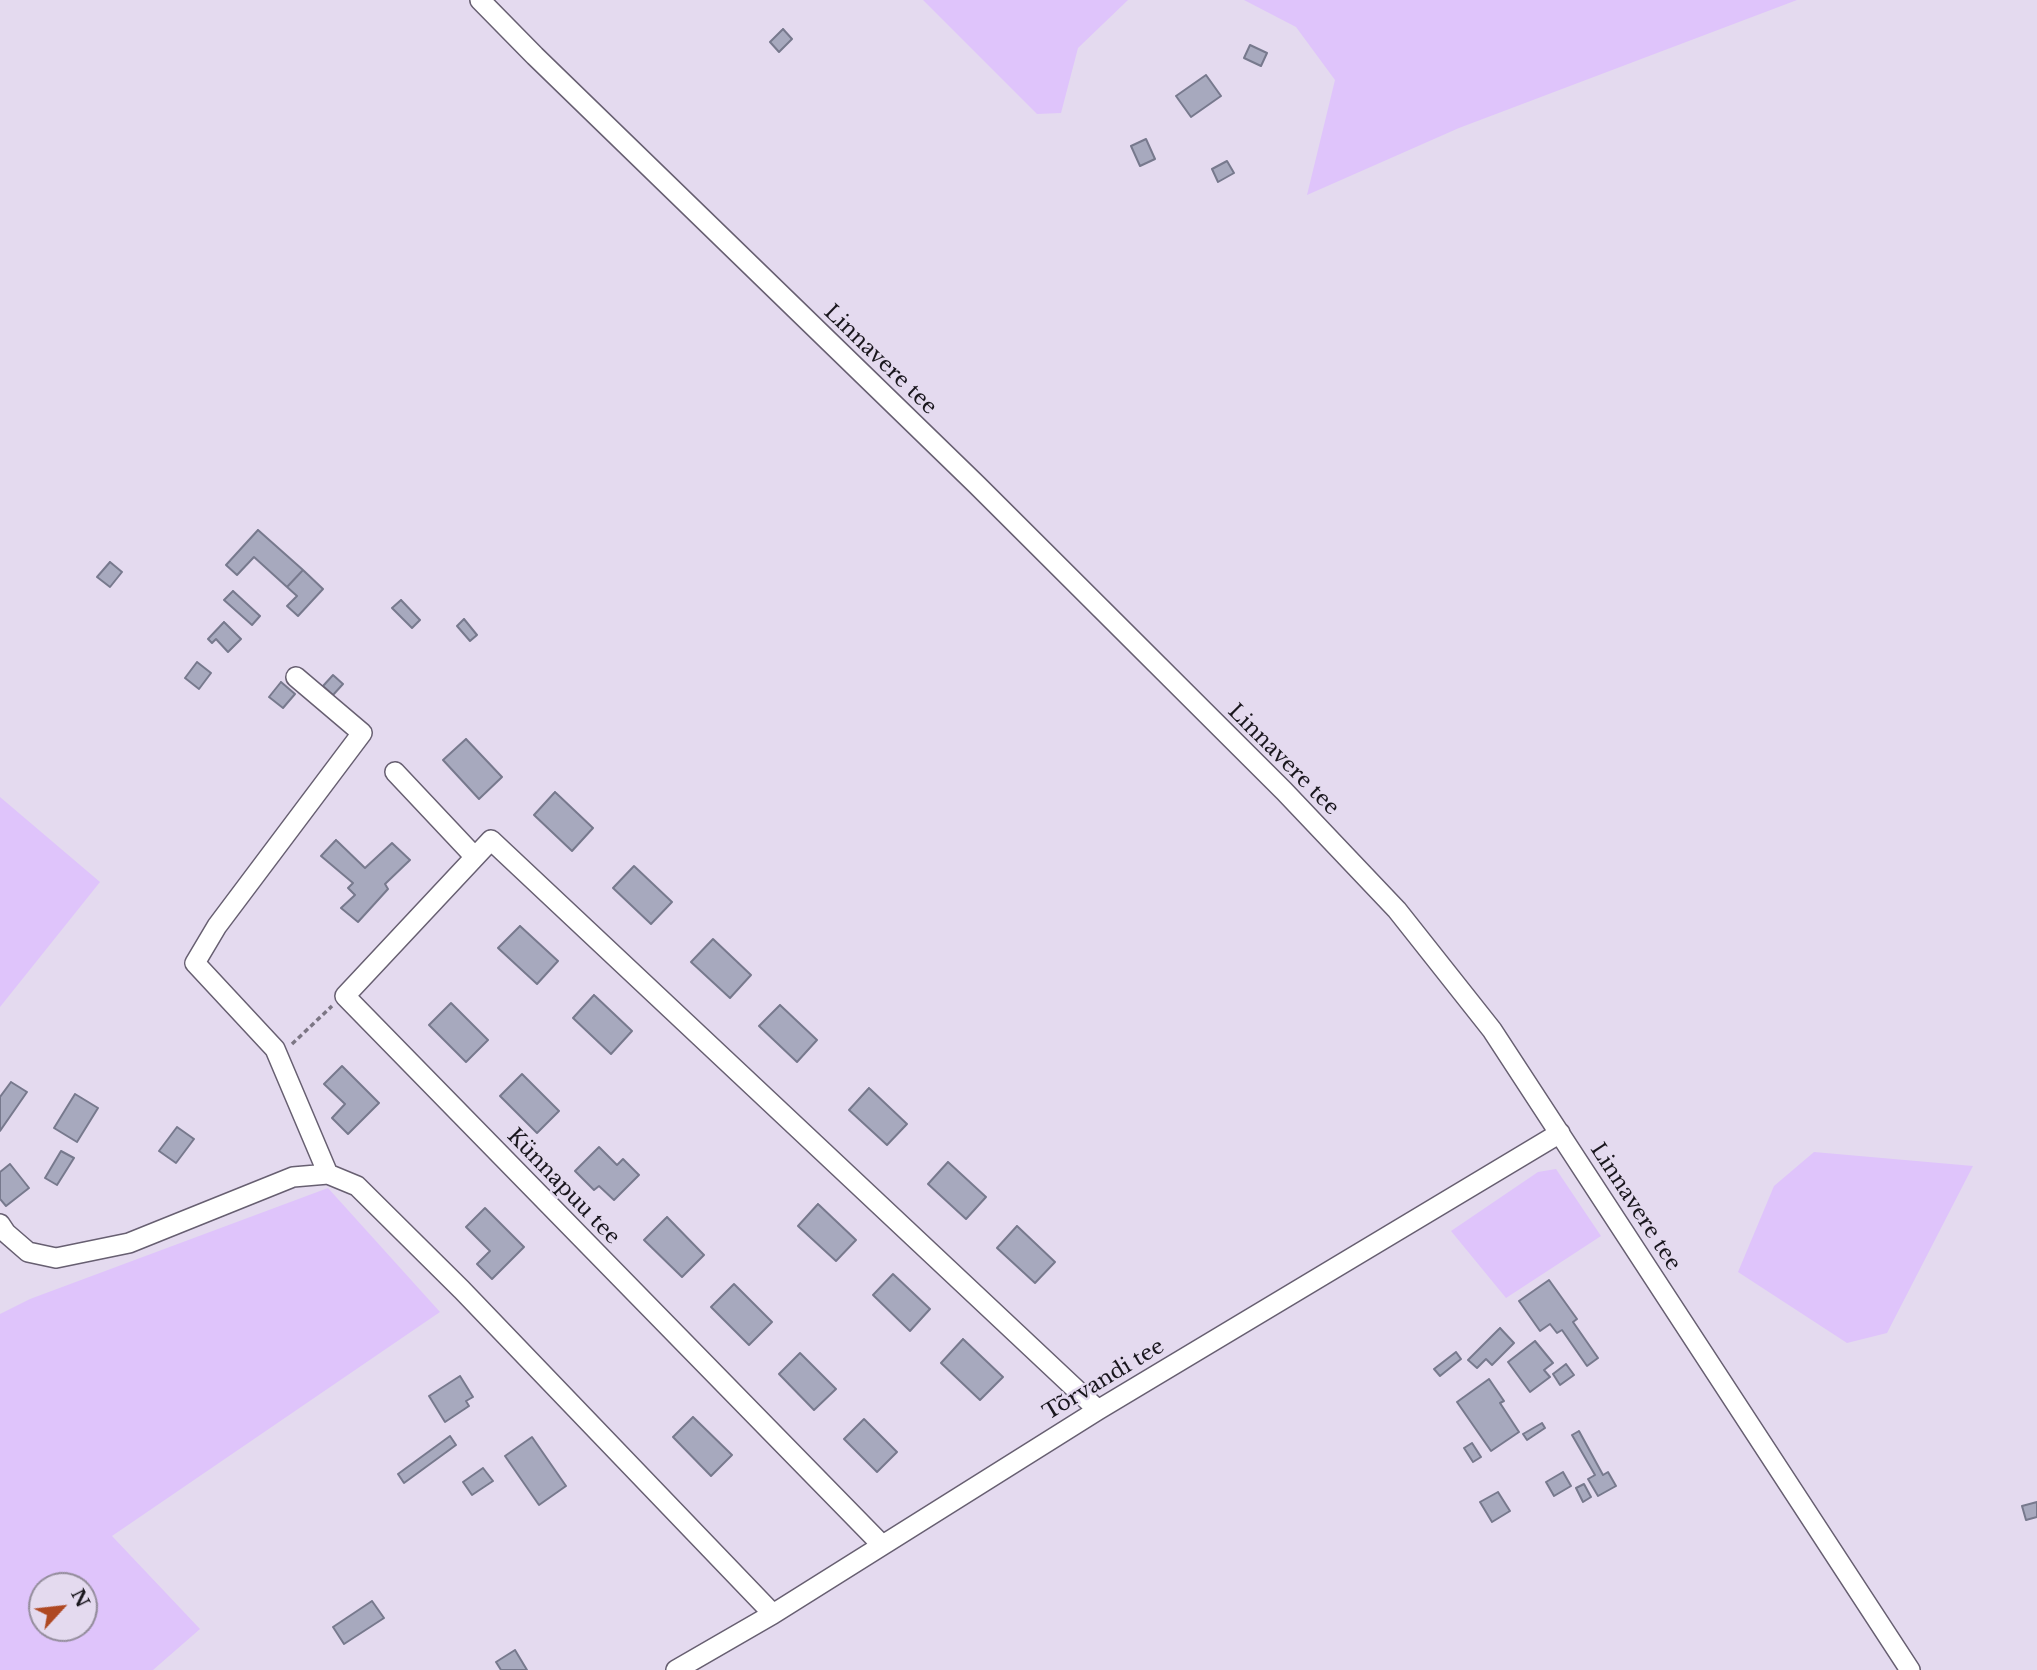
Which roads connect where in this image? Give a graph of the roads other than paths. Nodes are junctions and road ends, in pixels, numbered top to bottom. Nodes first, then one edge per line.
1 (480, 0) edge
2 (296, 677) dead end
3 (395, 772) dead end
4 (475, 857) junction
5 (1560, 1133) junction
6 (328, 1174) junction
7 (0, 1224) edge
8 (1098, 1409) junction
9 (882, 1545) junction
10 (773, 1614) junction
11 (676, 1670) edge
12 (1910, 1670) edge

1 - 5 street, Linnavere tee
2 - 6 street
3 - 4 street
4 - 8 street
4 - 9 street, Künnapuu tee
5 - 8 street, Tõrvandi tee
5 - 12 street, Linnavere tee
6 - 7 street
6 - 10 street
8 - 9 street, Tõrvandi tee
9 - 10 street, Tõrvandi tee
10 - 11 street, Tõrvandi tee

